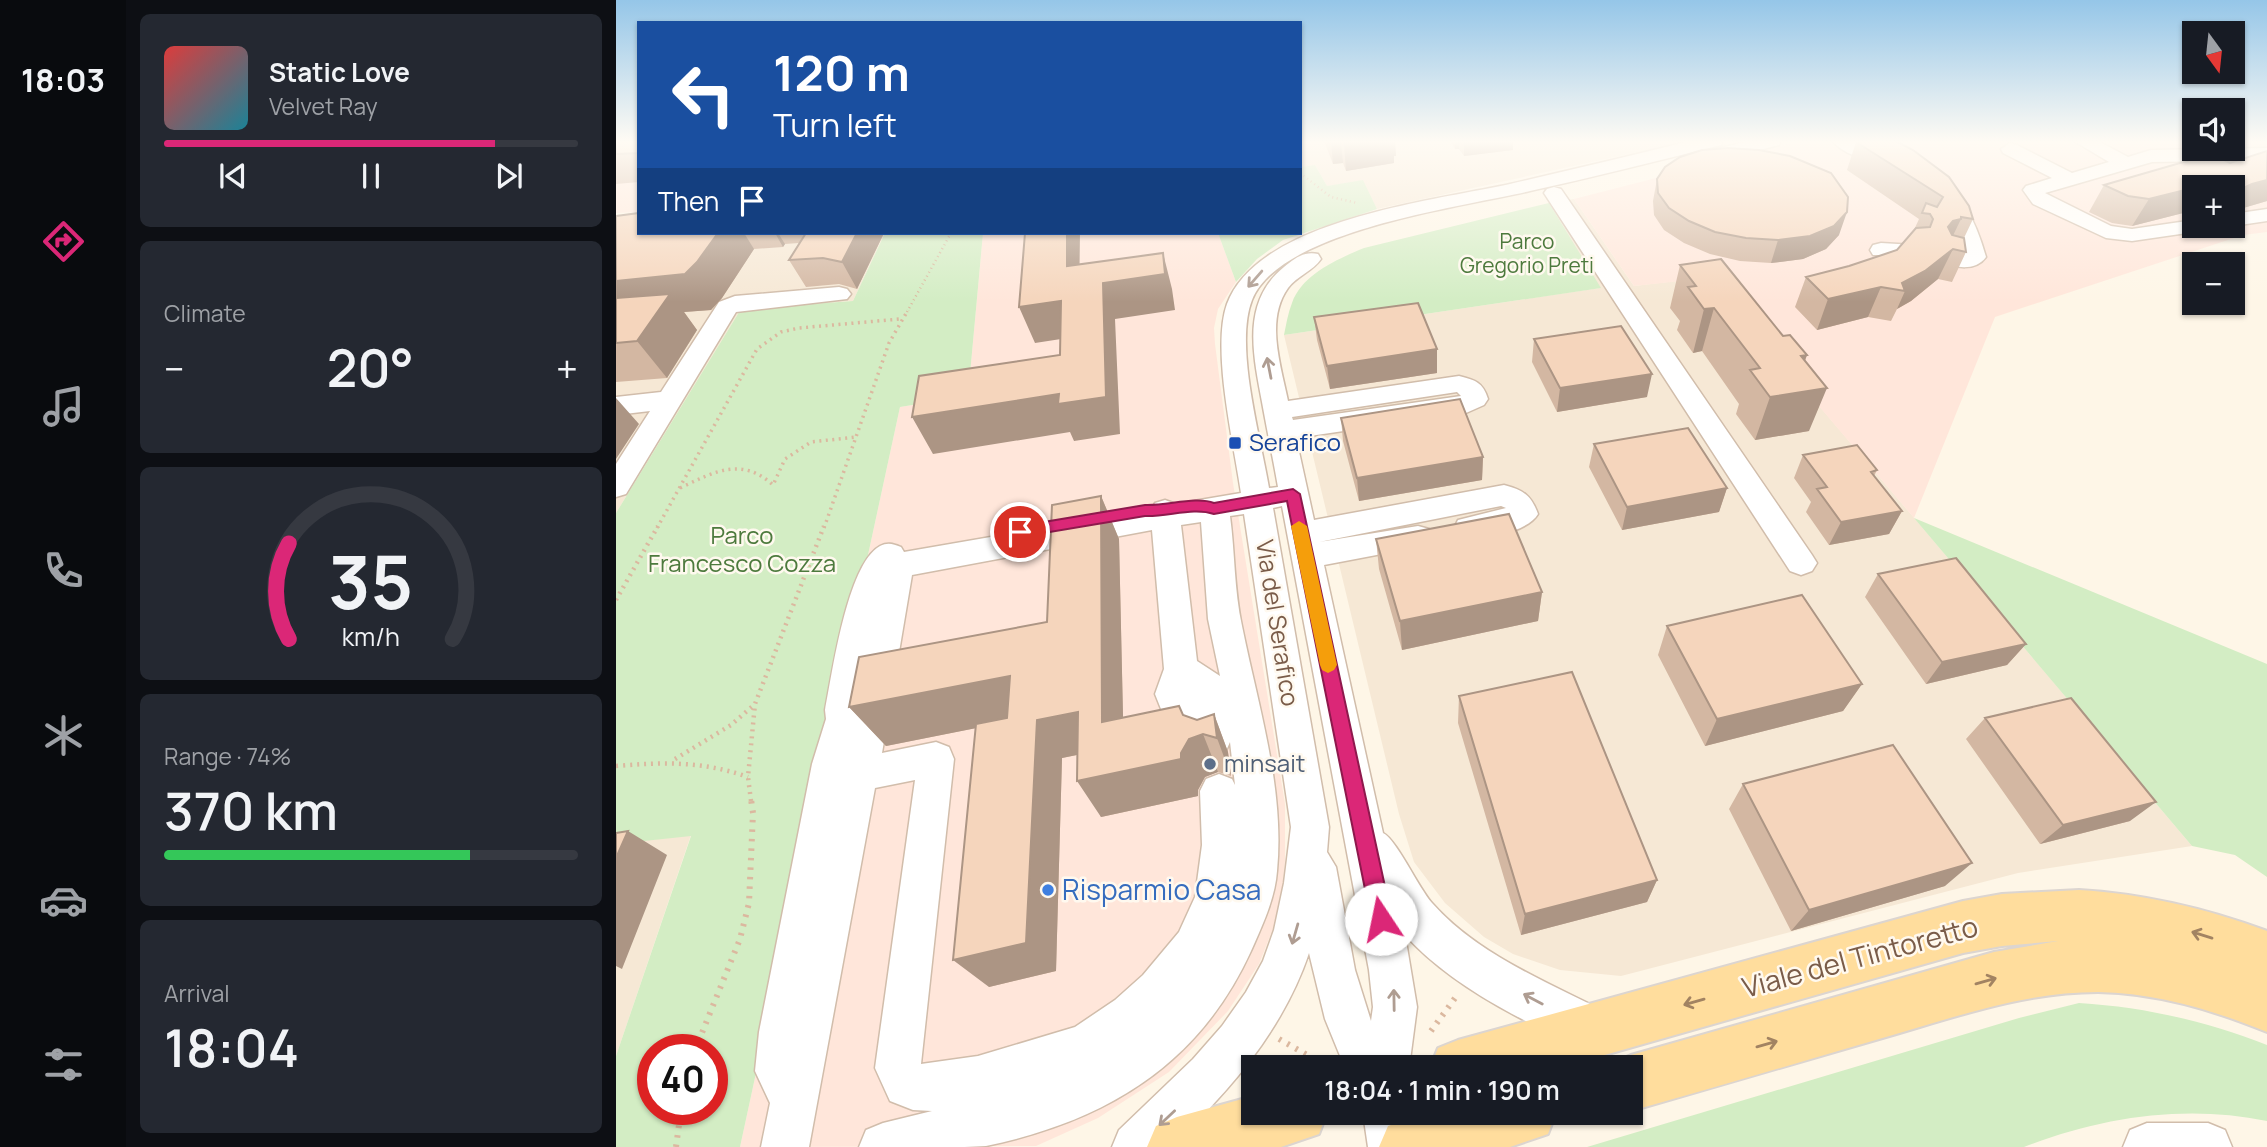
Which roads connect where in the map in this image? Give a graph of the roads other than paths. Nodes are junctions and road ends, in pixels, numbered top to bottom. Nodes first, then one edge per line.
1 (1488, 195) edge
2 (1547, 195) edge
3 (1555, 195) edge
4 (1940, 195) edge
5 (2034, 195) edge
6 (2267, 215) edge
7 (2245, 218) edge
8 (2182, 228) edge
9 (1881, 250) dead end
10 (1907, 250) edge
11 (1948, 258) edge
12 (839, 294) dead end
13 (719, 319) junction
14 (693, 321) dead end
15 (669, 400) junction
16 (616, 406) edge
17 (1279, 421) junction
18 (616, 487) edge
19 (1293, 494) junction
20 (1257, 500) junction
21 (1214, 508) junction
22 (1166, 515) junction
23 (1303, 545) junction
24 (1801, 563) dead end
25 (1212, 731) edge
26 (859, 774) junction
27 (1219, 791) dead end
28 (1361, 819) junction
29 (1310, 827) junction
30 (2267, 957) edge
31 (2267, 1005) edge
32 (1594, 1030) junction
33 (1444, 1049) edge
34 (1363, 1055) edge
35 (1388, 1055) edge
36 (1643, 1080) edge
37 (794, 1098) junction
38 (1255, 1125) edge
39 (1389, 1125) edge
40 (1485, 1125) edge
41 (785, 1147) edge
42 (883, 1147) edge
43 (1136, 1147) edge
44 (1177, 1147) edge
45 (1392, 1147) edge
46 (1409, 1147) edge
47 (2147, 1147) edge
48 (2176, 1147) edge
49 (2208, 1147) edge

1 -> 20 street, Via del Serafico
17 -> 2 street, Via del Serafico
3 - 24 street
4 - 11 street
5 - 8 street
6 - 7 street
9 - 10 street
12 - 13 street
13 - 14 street
13 - 15 street
15 - 16 street
15 - 18 street
17 - 17 street
17 - 19 street, Via del Serafico
19 - 20 street
19 - 23 street, Via del Serafico
20 - 21 street
20 - 29 street, Via del Serafico
21 - 22 street
21 - 42 street
22 - 25 street
22 - 26 street
22 - 37 street
23 - 23 street
23 - 28 street, Via del Serafico
26 - 27 street
26 - 37 street
32 -> 28 street, Via del Serafico
35 -> 28 street, Via del Serafico
29 - 34 street, Via del Serafico
29 -> 43 street, Via del Serafico
30 -> 32 main road, Viale del Tintoretto
36 -> 31 main road
32 - 33 main road, Viale del Tintoretto
37 - 41 street
38 - 44 main road
39 - 45 street
40 - 46 main road
47 - 48 street
48 - 49 street

